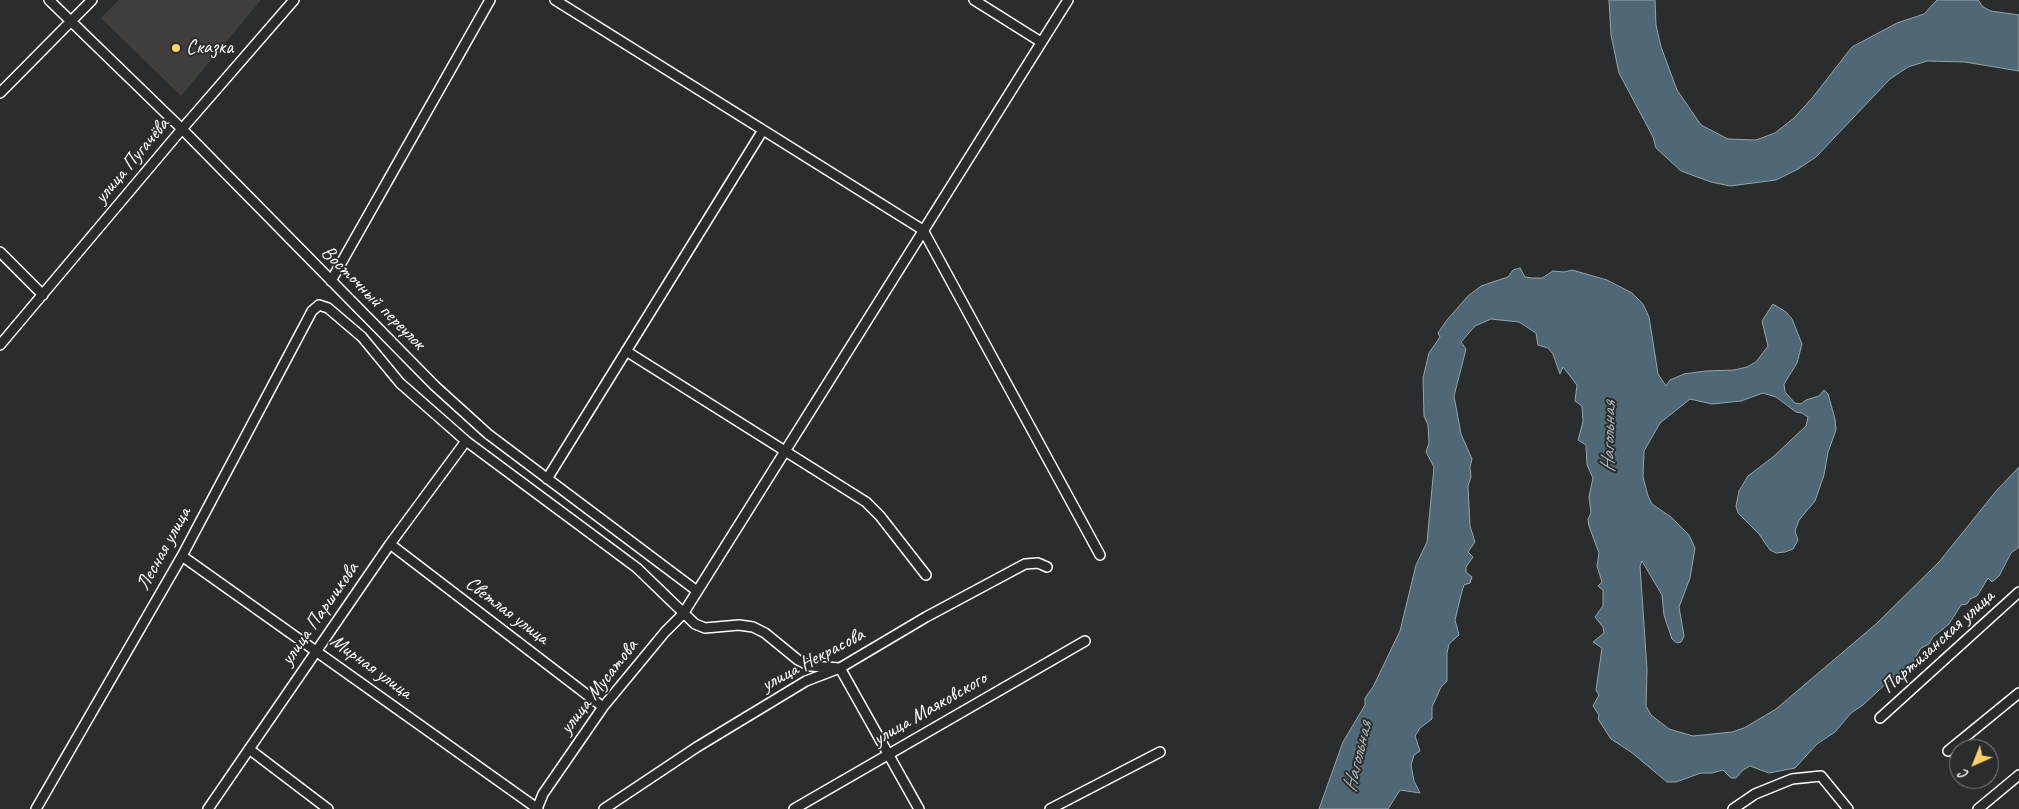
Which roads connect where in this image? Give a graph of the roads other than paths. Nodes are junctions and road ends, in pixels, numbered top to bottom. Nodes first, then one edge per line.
1 (49, 0) edge
2 (92, 0) edge
3 (490, 0) edge
4 (555, 0) edge
5 (974, 0) edge
6 (1068, 0) edge
7 (291, 1) edge
8 (71, 21) junction
9 (1041, 42) junction
10 (0, 93) edge
11 (182, 129) junction
12 (763, 130) junction
13 (923, 230) junction
14 (0, 252) edge
15 (331, 281) junction
16 (43, 295) junction
17 (319, 305) joint
18 (0, 346) edge
19 (626, 351) junction
20 (466, 442) junction
21 (785, 450) junction
22 (547, 479) junction
23 (390, 544) junction
24 (1100, 555) dead end
25 (182, 556) junction
26 (1048, 567) dead end
27 (926, 575) dead end
28 (697, 591) junction
29 (2019, 592) edge
30 (683, 614) junction
31 (1085, 641) dead end
32 (316, 649) junction
33 (840, 668) junction
34 (2019, 693) edge
35 (603, 707) junction
36 (1880, 718) dead end
37 (249, 749) junction
38 (1948, 751) dead end
39 (889, 752) junction
40 (1160, 752) dead end
41 (2019, 775) edge
42 (36, 809) edge
43 (208, 809) edge
44 (328, 809) edge
45 (537, 809) edge
46 (604, 809) edge
47 (794, 809) edge
48 (919, 809) edge
49 (1050, 809) edge
50 (1733, 809) edge
51 (1848, 809) edge
52 (1978, 809) edge

1 - 8 street, Восточный переулок
2 - 8 street
3 - 15 street
4 - 12 street
5 - 9 street
6 - 9 street, улица Мусатова
7 - 11 street, улица Пугачёва
8 - 10 street
8 - 11 street, Восточный переулок
9 - 13 street, улица Мусатова
11 - 15 street, Восточный переулок
11 - 16 street, улица Пугачёва
12 - 13 street
12 - 19 street
13 - 21 street, улица Мусатова
13 - 24 street
14 - 16 street
15 - 22 street, Восточный переулок
16 - 18 street, улица Пугачёва
17 - 20 street, Восточный переулок
17 - 25 street, Лесная улица
19 - 21 street
19 - 22 street
20 - 23 street, улица Паршикова
20 - 30 street, Восточный переулок
21 - 27 street
21 - 28 street, улица Мусатова
22 - 28 street, Восточный переулок
23 - 32 street, улица Паршикова
23 - 35 street, Светлая улица
25 - 32 street, Мирная улица
25 - 42 street, Лесная улица
26 - 33 street, улица Некрасова
28 - 30 street, улица Мусатова
29 - 36 street, Партизанская улица
30 - 33 street, Восточный переулок
30 - 35 street, улица Мусатова
31 - 39 street, улица Маяковского
32 - 37 street, улица Паршикова
32 - 45 street, Мирная улица
33 - 39 street
33 - 46 street, улица Некрасова
34 - 38 street
35 - 45 street, улица Мусатова
37 - 43 street, улица Паршикова
37 - 44 street
39 - 47 street, улица Маяковского
39 - 48 street
40 - 49 street
41 - 52 street
50 - 51 street

